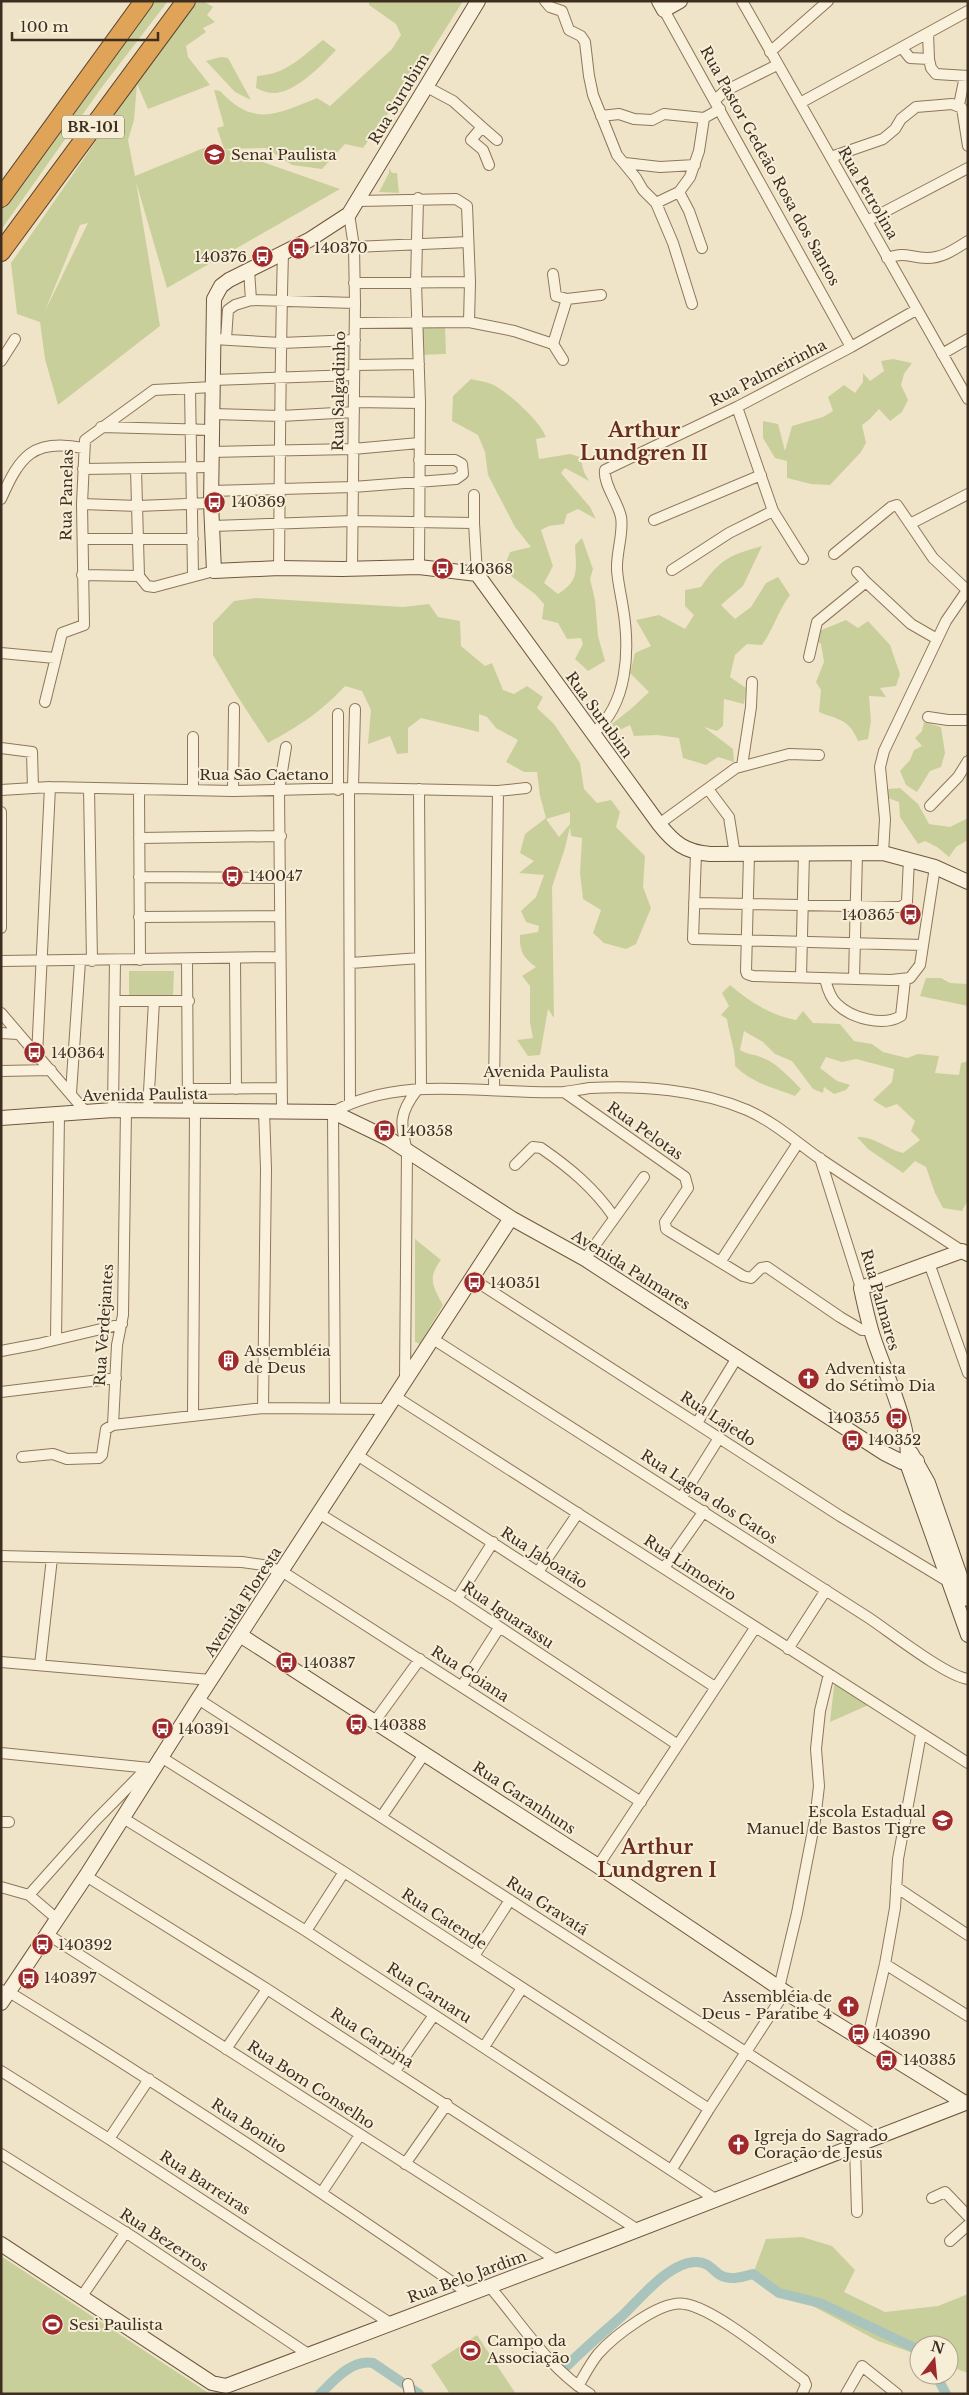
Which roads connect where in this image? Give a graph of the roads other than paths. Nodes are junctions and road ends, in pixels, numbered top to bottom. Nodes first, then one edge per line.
1 (144, 1) edge
2 (186, 1) edge
3 (478, 1) edge
4 (545, 1) edge
5 (680, 1) edge
6 (742, 1) edge
7 (828, 1) edge
8 (662, 6) edge
9 (968, 11) edge
10 (928, 33) junction
11 (902, 48) junction
12 (770, 52) junction
13 (929, 59) junction
14 (777, 65) junction
15 (966, 76) edge
16 (425, 86) junction
17 (717, 104) junction
18 (800, 104) junction
19 (959, 105) junction
20 (601, 116) junction
21 (704, 118) junction
22 (482, 127) junction
23 (496, 140) dead end
24 (968, 146) edge
25 (830, 157) junction
26 (625, 163) junction
27 (489, 165) dead end
28 (695, 165) junction
29 (968, 168) edge
30 (679, 192) junction
31 (1, 198) edge
32 (418, 198) junction
33 (358, 201) junction
34 (656, 203) junction
35 (349, 214) junction
36 (867, 221) junction
37 (468, 242) junction
38 (968, 242) edge
39 (417, 245) junction
40 (354, 246) junction
41 (702, 248) dead end
42 (1, 252) edge
43 (283, 253) junction
44 (887, 258) junction
45 (249, 270) junction
46 (553, 274) dead end
47 (470, 282) junction
48 (354, 283) junction
49 (416, 283) junction
50 (601, 295) dead end
51 (567, 299) junction
52 (251, 300) junction
53 (282, 302) junction
54 (355, 303) junction
55 (692, 304) dead end
56 (916, 310) junction
57 (469, 322) junction
58 (355, 323) junction
59 (418, 323) junction
60 (220, 339) junction
61 (968, 339) edge
62 (15, 340) dead end
63 (355, 340) junction
64 (281, 343) junction
65 (553, 344) junction
66 (851, 347) junction
67 (942, 354) junction
68 (563, 360) dead end
69 (1, 361) edge
70 (419, 364) junction
71 (355, 370) junction
72 (280, 378) junction
73 (213, 383) junction
74 (190, 388) junction
75 (968, 399) edge
76 (420, 404) junction
77 (354, 407) junction
78 (737, 407) junction
79 (213, 414) junction
80 (280, 416) junction
81 (101, 427) junction
82 (191, 430) junction
83 (212, 430) junction
84 (419, 443) junction
85 (84, 448) junction
86 (353, 449) junction
87 (282, 451) junction
88 (211, 452) junction
89 (419, 460) junction
90 (211, 467) junction
91 (191, 468) junction
92 (83, 469) junction
93 (136, 470) junction
94 (761, 475) junction
95 (418, 482) junction
96 (353, 487) junction
97 (280, 488) junction
98 (968, 494) edge
99 (474, 495) dead end
100 (211, 497) junction
101 (1, 499) edge
102 (82, 504) junction
103 (193, 504) junction
104 (138, 506) junction
105 (773, 511) junction
106 (654, 520) dead end
107 (352, 521) junction
108 (418, 522) junction
109 (474, 523) junction
110 (280, 524) junction
111 (910, 524) junction
112 (212, 526) junction
113 (82, 539) junction
114 (193, 539) junction
115 (138, 540) junction
116 (834, 554) dead end
117 (803, 559) dead end
118 (419, 567) junction
119 (279, 568) junction
120 (352, 569) junction
121 (672, 570) dead end
122 (214, 571) junction
123 (857, 572) dead end
124 (477, 574) junction
125 (82, 575) junction
126 (139, 576) junction
127 (193, 576) junction
128 (866, 582) junction
129 (967, 590) edge
130 (937, 638) junction
131 (1, 653) edge
132 (810, 657) dead end
133 (55, 658) junction
134 (752, 682) dead end
135 (45, 702) dead end
136 (234, 708) dead end
137 (355, 709) dead end
138 (338, 714) dead end
139 (928, 717) dead end
140 (968, 720) edge
141 (592, 733) junction
142 (193, 737) dead end
143 (286, 747) dead end
144 (1, 748) edge
145 (818, 755) dead end
146 (968, 761) edge
147 (742, 766) junction
148 (50, 787) junction
149 (33, 788) junction
150 (89, 788) junction
151 (526, 788) dead end
152 (140, 789) junction
153 (346, 789) junction
154 (419, 789) junction
155 (708, 789) junction
156 (1, 790) edge
157 (193, 790) junction
158 (279, 790) junction
159 (233, 791) junction
160 (498, 791) junction
161 (930, 806) dead end
162 (1, 812) edge
163 (659, 824) junction
164 (281, 836) junction
165 (139, 838) junction
166 (696, 853) junction
167 (804, 853) junction
168 (857, 853) junction
169 (883, 853) junction
170 (735, 854) junction
171 (750, 855) junction
172 (909, 858) junction
173 (935, 867) junction
174 (139, 877) junction
175 (280, 878) junction
176 (968, 882) edge
177 (694, 903) junction
178 (749, 905) junction
179 (802, 906) junction
180 (856, 907) junction
181 (279, 916) junction
182 (139, 917) junction
183 (1, 928) edge
184 (748, 940) junction
185 (801, 941) junction
186 (854, 943) junction
187 (923, 945) junction
188 (279, 957) junction
189 (420, 958) junction
190 (235, 959) junction
191 (41, 960) junction
192 (115, 960) junction
193 (140, 960) junction
194 (187, 960) junction
195 (1, 961) edge
196 (80, 961) junction
197 (92, 961) junction
198 (351, 963) junction
199 (800, 977) junction
200 (824, 979) junction
201 (854, 980) junction
202 (904, 980) junction
203 (115, 1001) junction
204 (154, 1001) junction
205 (189, 1001) junction
206 (1, 1013) edge
207 (1, 1034) edge
208 (18, 1034) junction
209 (37, 1056) junction
210 (51, 1070) junction
211 (1, 1071) edge
212 (280, 1088) junction
213 (187, 1089) junction
214 (236, 1089) junction
215 (494, 1089) junction
216 (419, 1090) junction
217 (564, 1092) junction
218 (71, 1093) junction
219 (350, 1103) junction
220 (120, 1110) junction
221 (148, 1110) junction
222 (282, 1110) junction
223 (85, 1111) junction
224 (192, 1111) junction
225 (264, 1111) junction
226 (333, 1112) junction
227 (59, 1114) junction
228 (1, 1118) edge
229 (798, 1143) junction
230 (407, 1151) junction
231 (820, 1158) junction
232 (515, 1164) dead end
233 (644, 1177) dead end
234 (614, 1217) junction
235 (511, 1218) junction
236 (965, 1252) edge
237 (585, 1259) junction
238 (721, 1261) junction
239 (929, 1263) junction
240 (471, 1278) junction
241 (861, 1288) junction
242 (122, 1324) junction
243 (871, 1330) junction
244 (56, 1339) junction
245 (433, 1339) junction
246 (1, 1350) edge
247 (738, 1356) junction
248 (967, 1367) edge
249 (116, 1378) junction
250 (405, 1380) junction
251 (1, 1392) edge
252 (396, 1397) junction
253 (334, 1407) junction
254 (263, 1408) junction
255 (387, 1409) junction
256 (193, 1416) junction
257 (697, 1423) junction
258 (113, 1425) junction
259 (719, 1438) junction
260 (357, 1455) junction
261 (22, 1457) dead end
262 (911, 1458) junction
263 (682, 1497) junction
264 (704, 1511) junction
265 (578, 1513) junction
266 (320, 1514) junction
267 (493, 1542) junction
268 (1, 1556) edge
269 (52, 1558) junction
270 (664, 1568) junction
271 (283, 1572) junction
272 (538, 1572) junction
273 (949, 1582) junction
274 (826, 1590) junction
275 (457, 1599) junction
276 (968, 1599) edge
277 (500, 1628) junction
278 (755, 1628) junction
279 (240, 1635) junction
280 (968, 1635) edge
281 (788, 1649) junction
282 (420, 1659) junction
283 (1, 1662) edge
284 (40, 1665) junction
285 (829, 1674) junction
286 (968, 1678) edge
287 (211, 1680) junction
288 (462, 1686) junction
289 (715, 1688) junction
290 (198, 1699) junction
291 (375, 1721) junction
292 (921, 1734) junction
293 (678, 1745) junction
294 (1, 1753) edge
295 (425, 1753) junction
296 (968, 1763) edge
297 (154, 1765) junction
298 (641, 1802) junction
299 (382, 1816) junction
300 (123, 1818) junction
301 (598, 1866) junction
302 (344, 1872) junction
303 (86, 1876) junction
304 (1, 1882) edge
305 (896, 1887) junction
306 (6, 1888) edge
307 (29, 1895) junction
308 (510, 1900) junction
309 (57, 1919) junction
310 (306, 1931) junction
311 (47, 1934) junction
312 (968, 1935) edge
313 (474, 1956) junction
314 (885, 1964) junction
315 (522, 1988) junction
316 (267, 1989) junction
317 (782, 1990) junction
318 (4, 1995) edge
319 (434, 2015) junction
320 (968, 2016) edge
321 (867, 2041) junction
322 (484, 2047) junction
323 (226, 2048) junction
324 (747, 2052) junction
325 (1, 2071) edge
326 (395, 2071) junction
327 (150, 2079) junction
328 (966, 2102) edge
329 (447, 2104) junction
330 (709, 2109) junction
331 (360, 2134) junction
332 (878, 2138) junction
333 (109, 2139) junction
334 (854, 2147) junction
335 (1, 2154) edge
336 (405, 2164) junction
337 (672, 2169) junction
338 (322, 2192) junction
339 (932, 2198) dead end
340 (715, 2199) junction
341 (857, 2212) dead end
342 (968, 2216) edge
343 (968, 2225) edge
344 (638, 2230) junction
345 (126, 2232) junction
346 (950, 2241) dead end
347 (1, 2244) edge
348 (558, 2261) junction
349 (490, 2287) junction
350 (468, 2293) junction
351 (82, 2296) junction
352 (390, 2323) junction
353 (308, 2354) junction
354 (578, 2386) junction
355 (590, 2394) edge
356 (802, 2394) edge
357 (846, 2394) edge
358 (897, 2394) edge

1 - 31 highway, BR-101
2 - 42 highway, BR-101
3 - 16 street, Rua Surubim
4 - 20 street
5 - 8 street
6 - 12 street, Rua Petrolina
7 - 12 street
8 - 17 street, Rua Pastor Gedeão Rosa dos Santos
9 - 10 street
10 - 11 street
10 - 13 street
11 - 13 street
11 - 18 street
12 - 14 street, Rua Petrolina
13 - 15 street
14 - 17 street
14 - 18 street, Rua Petrolina
15 - 19 street
16 - 22 street
16 - 33 street, Rua Surubim
17 - 21 street
17 - 66 street, Rua Pastor Gedeão Rosa dos Santos
18 - 25 street, Rua Petrolina
19 - 24 street
19 - 25 street
20 - 21 street
20 - 26 street
21 - 28 street
22 - 23 street
22 - 27 street
25 - 36 street, Rua Petrolina
26 - 28 street
26 - 34 street
28 - 30 street
29 - 36 street
30 - 34 street
30 - 41 street
32 - 33 street
32 - 37 street
32 - 39 street
33 - 35 street, Rua Surubim
34 - 55 street
35 - 40 street, Rua Salgadinho
35 - 43 street
36 - 44 street, Rua Petrolina
37 - 39 street
37 - 47 street
38 - 44 street
39 - 40 street
39 - 49 street
40 - 48 street, Rua Salgadinho
43 - 45 street
43 - 53 street
44 - 56 street, Rua Petrolina
45 - 52 street
45 - 60 street
46 - 51 street
47 - 49 street
47 - 57 street
48 - 49 street
48 - 54 street, Rua Salgadinho
49 - 59 street
50 - 51 street
51 - 65 street
52 - 53 street
52 - 60 street
53 - 54 street
53 - 64 street
54 - 58 street, Rua Salgadinho
56 - 66 street, Rua Palmeirinha
56 - 67 street, Rua Petrolina
57 - 59 street
57 - 65 street
58 - 59 street
58 - 63 street, Rua Salgadinho
59 - 70 street
60 - 64 street
60 - 73 street
61 - 67 street
62 - 69 street
63 - 64 street
63 - 71 street, Rua Salgadinho
64 - 72 street
65 - 68 street
66 - 78 street, Rua Palmeirinha
67 - 75 street, Rua Petrolina
70 - 71 street, Rua Panelas
70 - 76 street
71 - 72 street, Rua Panelas
71 - 77 street, Rua Salgadinho
72 - 73 street, Rua Panelas
72 - 80 street
73 - 74 street, Rua Panelas
73 - 79 street
74 - 81 street, Rua Panelas
74 - 82 street
76 - 77 street
76 - 84 street
77 - 80 street
77 - 86 street, Rua Salgadinho
78 - 94 street
78 - 141 street, Rua Palmeirinha
79 - 80 street
79 - 83 street
80 - 87 street
81 - 82 street
81 - 85 street, Rua Panelas
82 - 83 street
82 - 91 street
83 - 88 street
84 - 86 street
84 - 89 street
85 - 92 street, Rua Panelas
85 - 101 street
86 - 87 street
86 - 96 street, Rua Salgadinho
87 - 88 street
87 - 97 street
88 - 90 street
89 - 95 street
89 - 95 street
90 - 91 street
90 - 100 street
91 - 93 street
91 - 103 street
92 - 93 street
92 - 102 street, Rua Panelas
93 - 104 street
94 - 105 street
94 - 106 street
95 - 96 street
95 - 108 street
96 - 97 street
96 - 107 street, Rua Salgadinho
97 - 100 street
97 - 110 street
98 - 111 street
99 - 109 street
100 - 103 street
100 - 112 street
102 - 104 street
102 - 113 street, Rua Panelas
103 - 104 street
103 - 114 street
104 - 115 street
105 - 117 street
105 - 121 street
107 - 108 street
107 - 110 street
107 - 120 street, Rua Salgadinho
108 - 109 street
108 - 118 street
109 - 124 street
110 - 112 street
110 - 119 street
111 - 116 street
111 - 129 street
112 - 122 street
113 - 115 street
113 - 125 street, Rua Panelas
114 - 115 street
114 - 127 street
115 - 126 street
118 - 120 street
118 - 124 street
119 - 120 street
119 - 122 street
122 - 127 street
123 - 128 street
124 - 141 street, Rua Surubim
125 - 126 street
125 - 133 street, Rua Panelas
126 - 127 street
128 - 130 street
128 - 132 street
129 - 130 street
130 - 169 street
131 - 133 street
133 - 135 street
134 - 147 street
136 - 159 street
137 - 153 street
138 - 153 street
139 - 140 street
141 - 163 street, Rua Surubim
142 - 157 street
143 - 158 street
144 - 149 street
145 - 147 street
146 - 161 street
147 - 155 street
148 - 149 street, Rua São Caetano
148 - 150 street, Rua São Caetano
148 - 191 street
149 - 156 street, Rua São Caetano
150 - 152 street, Rua São Caetano
150 - 197 street
151 - 160 street, Rua São Caetano
152 - 157 street, Rua São Caetano
152 - 165 street
153 - 154 street, Rua São Caetano
153 - 158 street, Rua São Caetano
153 - 198 street
154 - 160 street, Rua São Caetano
154 - 189 street
155 - 163 street
155 - 170 street
157 - 159 street, Rua São Caetano
158 - 159 street, Rua São Caetano
158 - 164 street
160 - 215 street
162 - 183 street
163 - 166 street, Rua Surubim
164 - 165 street
164 - 175 street
165 - 174 street
166 - 170 street, Rua Surubim
166 - 177 street
167 - 168 street, Rua Surubim
167 - 171 street, Rua Surubim
167 - 179 street
168 - 169 street, Rua Surubim
168 - 180 street
169 - 172 street, Rua Surubim
170 - 171 street, Rua Surubim
171 - 178 street
172 - 173 street, Rua Surubim
172 - 180 street
173 - 176 street, Rua Surubim
173 - 187 street
174 - 175 street
174 - 182 street
175 - 181 street
177 - 178 street
177 - 184 street
178 - 179 street
178 - 184 street
179 - 180 street
179 - 185 street
180 - 186 street
181 - 182 street
181 - 188 street
182 - 193 street
184 - 185 street
184 - 199 street
185 - 186 street
185 - 199 street
186 - 187 street
186 - 201 street
187 - 202 street
188 - 190 street
188 - 212 street
189 - 198 street
189 - 216 street
190 - 194 street
190 - 214 street
191 - 195 street
191 - 196 street
191 - 209 street
192 - 193 street
192 - 197 street
192 - 203 street, Rua Verdejantes
193 - 194 street
194 - 205 street
196 - 197 street
196 - 218 street
198 - 219 street
199 - 200 street
200 - 201 street
200 - 202 street
201 - 202 street
203 - 204 street
203 - 220 street, Rua Verdejantes
204 - 205 street
204 - 221 street
205 - 213 street
206 - 208 street
207 - 208 street
208 - 209 street
209 - 210 street
210 - 211 street
210 - 218 street
212 - 214 street
212 - 222 street
213 - 214 street
213 - 224 street
215 - 216 street, Avenida Paulista
215 - 217 street, Avenida Paulista
216 - 219 street, Avenida Paulista
216 - 230 street
217 - 229 street, Avenida Paulista
217 - 238 street, Rua Pelotas
218 - 223 street
219 - 226 street, Avenida Paulista
220 - 221 street, Avenida Paulista
220 - 223 street, Avenida Paulista
220 - 242 street, Rua Verdejantes
221 - 224 street, Avenida Paulista
222 - 225 street, Avenida Paulista
222 - 226 street, Avenida Paulista
223 - 227 street, Avenida Paulista
224 - 225 street, Avenida Paulista
224 - 256 street
225 - 254 street
226 - 230 street, Avenida Palmares
226 - 253 street
227 - 228 street, Avenida Paulista
227 - 244 street
229 - 231 street, Avenida Paulista
229 - 238 street
230 - 235 street, Avenida Palmares
230 - 250 street
231 - 236 street, Avenida Paulista
231 - 241 street, Rua Palmares
232 - 234 street
233 - 234 street
234 - 237 street
235 - 237 street, Avenida Palmares
235 - 240 street, Avenida Floresta
236 - 239 street, Avenida Paulista
237 - 247 street, Avenida Palmares
238 - 243 street, Rua Pelotas
239 - 241 street, Avenida Paulista
239 - 248 street
240 - 245 street, Avenida Floresta
240 - 257 street, Rua Lajedo
241 - 243 street, Rua Palmares
242 - 244 street
242 - 249 street, Rua Verdejantes
243 - 262 street, Rua Palmares
244 - 246 street
245 - 250 street, Avenida Floresta
245 - 263 street, Rua Lagoa dos Gatos
247 - 257 street
247 - 262 street, Avenida Palmares
249 - 251 street
249 - 258 street, Rua Verdejantes
250 - 252 street, Avenida Floresta
252 - 255 street, Avenida Floresta
252 - 265 street, Rua Limoeiro
253 - 254 street
253 - 255 street
254 - 256 street
255 - 260 street, Avenida Floresta
256 - 258 street
257 - 259 street, Rua Lajedo
258 - 261 street, Rua Verdejantes
259 - 263 street
259 - 273 street, Rua Lajedo
260 - 266 street, Avenida Floresta
260 - 267 street, Rua Jaboatão
262 - 273 street
262 - 276 street
263 - 264 street, Rua Lagoa dos Gatos
264 - 270 street
264 - 274 street, Rua Lagoa dos Gatos
265 - 270 street, Rua Limoeiro
265 - 272 street
266 - 271 street, Avenida Floresta
266 - 275 street, Rua Iguarassu
267 - 272 street, Rua Jaboatão
267 - 275 street
268 - 269 street, Rua Goiana
269 - 271 street, Rua Goiana
269 - 284 street
270 - 278 street, Rua Limoeiro
271 - 279 street, Avenida Floresta
271 - 282 street, Rua Goiana
272 - 289 street, Rua Jaboatão
273 - 280 street
274 - 281 street
274 - 286 street, Rua Lagoa dos Gatos
275 - 277 street, Rua Iguarassu
277 - 288 street
277 - 293 street, Rua Iguarassu
278 - 281 street, Rua Limoeiro
278 - 289 street
279 - 287 street, Avenida Floresta
279 - 291 street, Rua Garanhuns
281 - 285 street, Rua Limoeiro
282 - 288 street, Rua Goiana
282 - 291 street
283 - 284 street
284 - 287 street
285 - 292 street, Rua Limoeiro
285 - 317 street
287 - 290 street, Avenida Floresta
288 - 298 street, Rua Goiana
289 - 293 street
290 - 297 street, Avenida Floresta
290 - 299 street, Rua Gravatá
291 - 295 street, Rua Garanhuns
292 - 296 street, Rua Limoeiro
292 - 305 street
293 - 298 street
294 - 297 street
295 - 299 street
295 - 301 street, Rua Garanhuns
297 - 300 street, Avenida Floresta
297 - 302 street, Rua Catende
297 - 307 street
298 - 301 street
299 - 308 street, Rua Gravatá
300 - 303 street, Avenida Floresta
300 - 310 street, Rua Caruaru
301 - 317 street, Rua Garanhuns
302 - 310 street
302 - 313 street, Rua Catende
303 - 309 street, Avenida Floresta
303 - 316 street, Rua Carpina
304 - 306 street
305 - 312 street
305 - 314 street
306 - 307 street
307 - 309 street
308 - 313 street
308 - 324 street, Rua Gravatá
309 - 311 street, Avenida Floresta
310 - 319 street, Rua Caruaru
311 - 318 street, Avenida Floresta
311 - 323 street, Rua Bom Conselho
313 - 315 street, Rua Catende
314 - 320 street
314 - 321 street
315 - 322 street
315 - 330 street, Rua Catende
316 - 323 street
316 - 326 street, Rua Carpina
317 - 321 street, Rua Garanhuns
317 - 324 street
318 - 327 street, Rua Bonito
319 - 322 street, Rua Caruaru
319 - 326 street
321 - 328 street, Rua Garanhuns
322 - 337 street, Rua Caruaru
323 - 331 street, Rua Bom Conselho
324 - 330 street
324 - 332 street, Rua Gravatá
325 - 333 street, Rua Barreiras
326 - 329 street, Rua Carpina
327 - 333 street
327 - 338 street, Rua Bonito
328 - 332 street, Rua Belo Jardim
329 - 336 street
329 - 344 street, Rua Carpina
330 - 337 street
331 - 336 street, Rua Bom Conselho
331 - 338 street
332 - 334 street, Rua Belo Jardim
333 - 352 street, Rua Barreiras
334 - 340 street, Rua Belo Jardim
334 - 341 street
335 - 345 street, Rua Bezerros
336 - 348 street, Rua Bom Conselho
337 - 340 street, Rua Caruaru
338 - 350 street, Rua Bonito
339 - 342 street
340 - 344 street, Rua Belo Jardim
343 - 346 street
344 - 348 street, Rua Belo Jardim
345 - 351 street
345 - 353 street, Rua Bezerros
347 - 351 street, Rua Belo Jardim
348 - 349 street, Rua Belo Jardim
349 - 350 street, Rua Belo Jardim
349 - 354 street
350 - 352 street, Rua Belo Jardim
351 - 353 street, Rua Belo Jardim
352 - 353 street, Rua Belo Jardim
354 - 355 street
354 - 356 street
357 - 358 street

